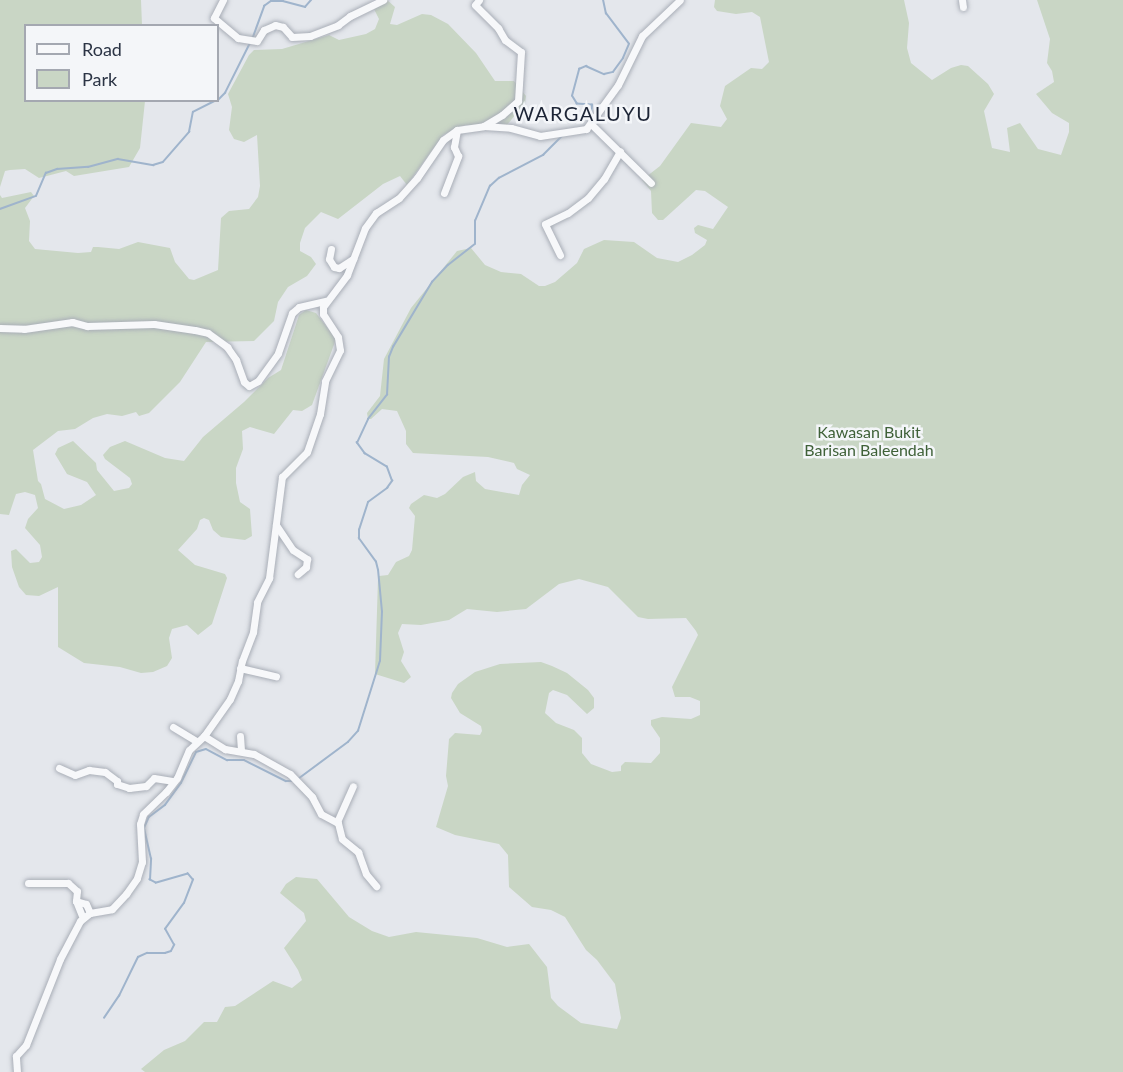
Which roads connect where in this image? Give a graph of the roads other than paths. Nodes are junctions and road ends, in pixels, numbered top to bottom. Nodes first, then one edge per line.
1 (223, 0) edge
2 (383, 0) edge
3 (479, 0) edge
4 (680, 0) edge
5 (591, 124) junction
6 (484, 126) junction
7 (457, 130) junction
8 (620, 151) junction
9 (651, 183) dead end
10 (444, 194) dead end
11 (331, 249) dead end
12 (560, 255) dead end
13 (353, 259) junction
14 (326, 301) junction
15 (0, 328) edge
16 (276, 524) junction
17 (298, 574) dead end
18 (240, 668) junction
19 (276, 676) dead end
20 (172, 727) dead end
21 (204, 736) junction
22 (240, 736) dead end
23 (196, 741) junction
24 (241, 751) junction
25 (59, 768) dead end
26 (174, 781) junction
27 (353, 786) dead end
28 (337, 822) junction
29 (28, 883) dead end
30 (376, 886) dead end
31 (76, 901) junction
32 (90, 913) junction
33 (83, 918) junction
34 (17, 1072) edge

1 - 2 street
3 - 6 street
4 - 5 street
5 - 6 street
5 - 8 street
6 - 7 street
7 - 10 street
7 - 13 street
8 - 9 street
8 - 12 street
11 - 13 street
13 - 14 street
14 - 15 street
14 - 16 street
16 - 17 street
16 - 18 street
18 - 19 street
18 - 21 street
20 - 23 street
21 - 23 street
21 - 24 street
22 - 24 street
23 - 26 street
24 - 28 street
25 - 26 street
26 - 32 street
27 - 28 street
28 - 30 street
29 - 31 street
31 - 32 street
31 - 33 street
32 - 33 street
33 - 34 street

